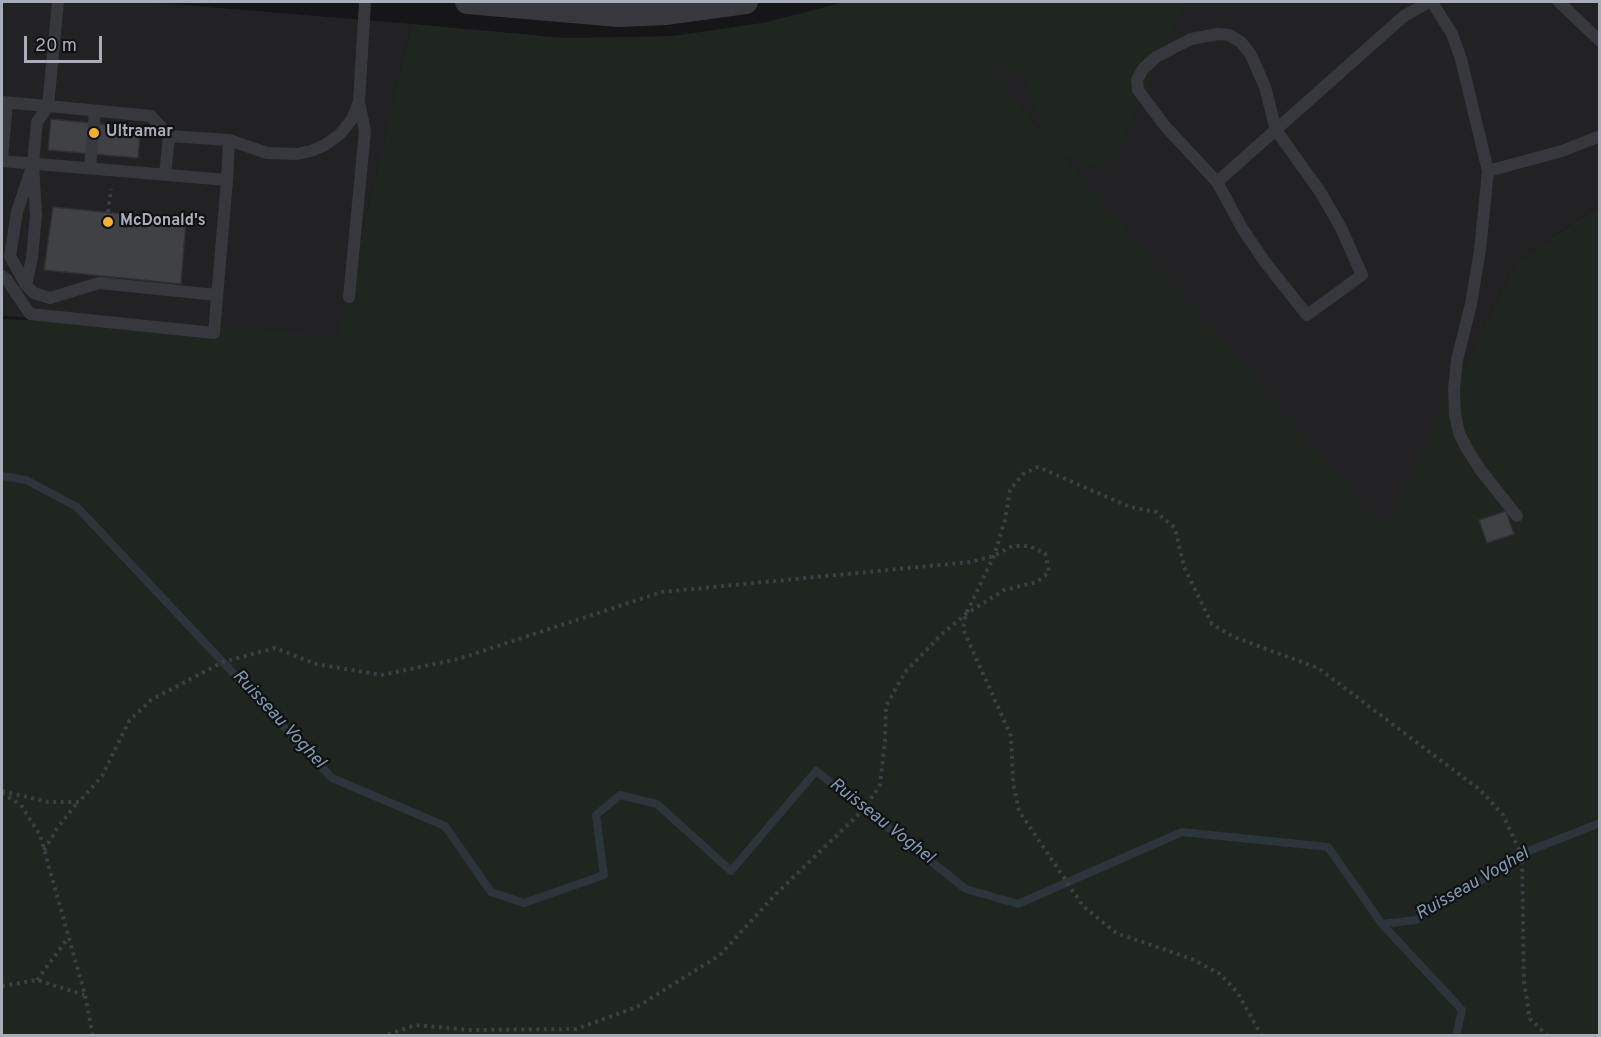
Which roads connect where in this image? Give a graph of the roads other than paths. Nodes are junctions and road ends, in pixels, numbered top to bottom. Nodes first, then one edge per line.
1 (58, 2) edge
2 (365, 2) edge
3 (467, 2) edge
4 (746, 2) edge
5 (1431, 2) edge
6 (1559, 2) edge
7 (1599, 41) edge
8 (4, 102) edge
9 (359, 102) junction
10 (48, 106) junction
11 (95, 111) junction
12 (1276, 130) junction
13 (169, 136) junction
14 (1599, 136) edge
15 (229, 141) junction
16 (2, 160) edge
17 (33, 164) junction
18 (90, 168) junction
19 (1488, 171) junction
20 (165, 175) junction
21 (226, 180) junction
22 (1217, 182) junction
23 (2, 276) edge
24 (27, 285) junction
25 (217, 295) junction
26 (349, 297) dead end
27 (1517, 516) dead end

1 - 10 lane
2 - 9 lane
3 - 4 street
5 - 12 lane
5 - 19 lane
6 - 7 lane
8 - 10 lane
8 - 16 lane
9 - 15 lane
9 - 26 lane
10 - 11 lane
10 - 17 lane
11 - 13 lane
11 - 18 lane
12 - 22 lane
12 - 22 lane
12 - 22 lane
13 - 15 lane
13 - 20 lane
14 - 19 lane
15 - 21 lane
16 - 17 lane
17 - 18 lane
17 - 24 lane
17 - 24 lane
18 - 20 lane
19 - 27 lane
20 - 21 lane
21 - 25 lane
23 - 25 lane
24 - 25 lane

